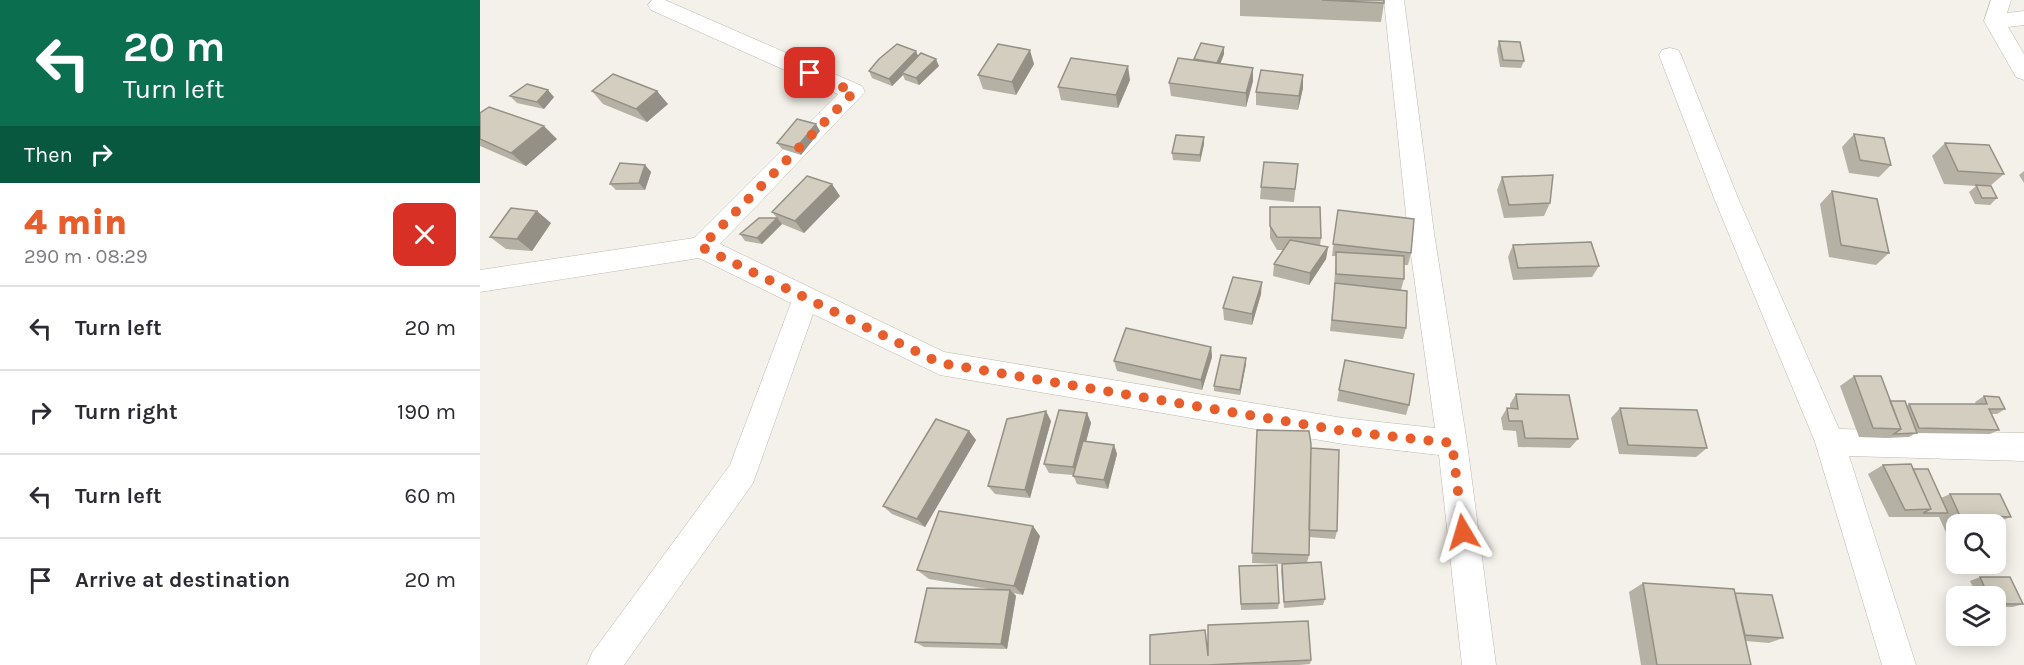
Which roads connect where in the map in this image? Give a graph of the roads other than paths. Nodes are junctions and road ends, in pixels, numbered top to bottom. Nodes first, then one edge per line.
1 (1394, 0) edge
2 (2001, 0) edge
3 (658, 5) dead end
4 (2024, 18) edge
5 (1994, 21) junction
6 (1670, 55) dead end
7 (2024, 72) edge
8 (701, 247) junction
9 (480, 282) edge
10 (806, 298) junction
11 (1830, 442) junction
12 (1452, 443) junction
13 (2024, 447) edge
14 (604, 665) edge
15 (1479, 665) edge
16 (1899, 665) edge

1 - 12 street
2 - 5 street
3 - 8 street
4 - 5 street
5 - 7 street
6 - 11 street
8 - 9 street
8 - 10 street
10 - 12 street
10 - 14 street
11 - 13 street
11 - 16 street
12 - 15 street

